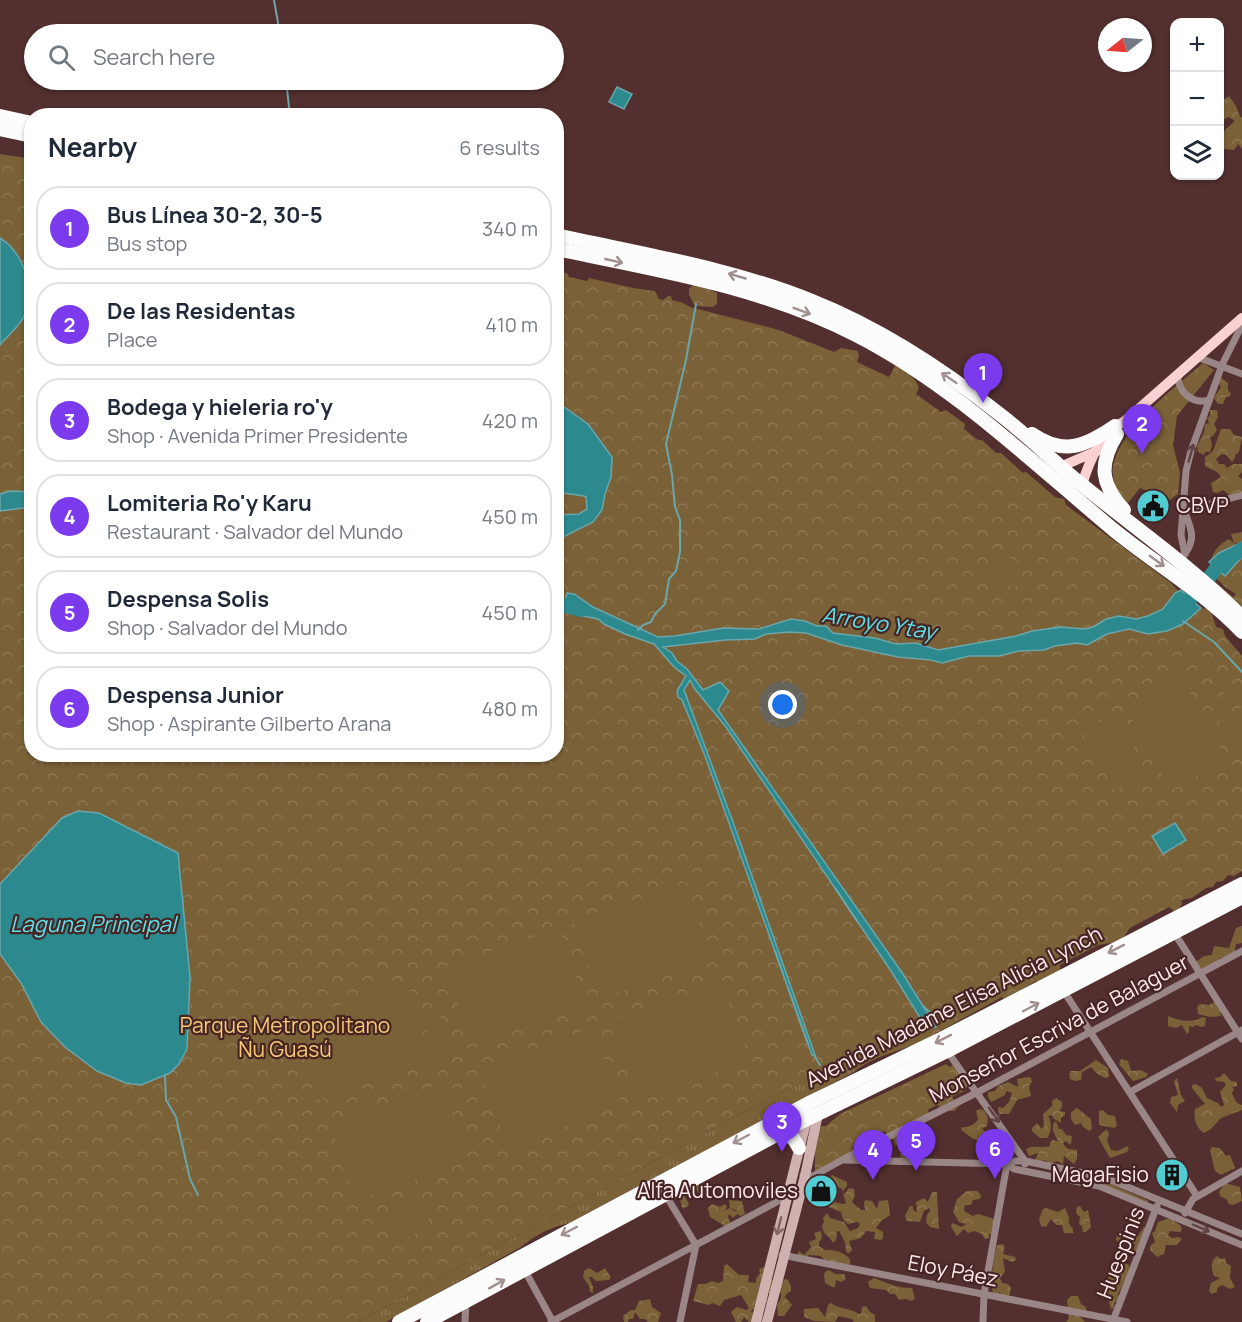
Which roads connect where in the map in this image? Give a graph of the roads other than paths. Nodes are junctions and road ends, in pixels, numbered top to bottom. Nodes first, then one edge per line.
1 (0, 116) edge
2 (24, 121) edge
3 (0, 129) edge
4 (24, 134) edge
5 (564, 237) edge
6 (564, 251) edge
7 (1242, 318) edge
8 (1242, 325) edge
9 (1197, 357) junction
10 (1222, 365) junction
11 (1178, 374) junction
12 (1242, 374) edge
13 (1209, 400) junction
14 (960, 402) junction
15 (1004, 417) junction
16 (1119, 427) junction
17 (1095, 452) junction
18 (1060, 467) junction
19 (1082, 485) junction
20 (1242, 495) edge
21 (1184, 511) junction
22 (1136, 537) junction
23 (1182, 558) junction
24 (1187, 576) junction
25 (1218, 601) junction
26 (1227, 616) junction
27 (1242, 617) edge
28 (1242, 632) edge
29 (1242, 640) edge
30 (1242, 876) edge
31 (1242, 884) edge
32 (1242, 897) edge
33 (1242, 904) edge
34 (1171, 928) junction
35 (1242, 951) edge
36 (1200, 974) junction
37 (1063, 990) junction
38 (1240, 1031) edge
39 (1091, 1033) junction
40 (1242, 1039) edge
41 (947, 1051) junction
42 (864, 1077) junction
43 (978, 1092) junction
44 (1130, 1092) junction
45 (813, 1116) junction
46 (776, 1135) junction
47 (799, 1148) junction
48 (842, 1160) junction
49 (1025, 1161) junction
50 (1007, 1164) junction
51 (794, 1169) junction
52 (1024, 1171) junction
53 (1242, 1171) edge
54 (805, 1176) junction
55 (664, 1193) junction
56 (1197, 1196) junction
57 (786, 1197) junction
58 (1160, 1200) junction
59 (1156, 1209) junction
60 (1186, 1211) junction
61 (1181, 1219) junction
62 (1242, 1234) edge
63 (696, 1245) junction
64 (1242, 1245) edge
65 (772, 1254) junction
66 (784, 1256) junction
67 (524, 1269) junction
68 (984, 1294) junction
69 (466, 1301) junction
70 (1114, 1318) junction
71 (399, 1322) edge
72 (427, 1322) edge
73 (465, 1322) edge
74 (553, 1322) edge
75 (680, 1322) edge
76 (756, 1322) edge
77 (767, 1322) edge
78 (983, 1322) edge
79 (1127, 1322) edge

1 - 2 highway
3 - 4 highway
15 -> 5 highway
6 -> 14 highway
7 - 9 main road
8 - 10 street
9 - 10 street
9 - 11 main road
10 - 12 street
10 - 13 street
11 - 13 street
11 - 16 main road
21 -> 13 street
14 - 18 highway
14 - 22 highway
15 - 16 highway
15 - 18 highway
16 - 17 main road
16 - 22 highway
17 - 18 main road
17 - 19 main road
18 - 19 highway
19 - 22 highway
20 - 21 street
21 - 23 street
21 - 23 street
22 - 23 highway
22 -> 24 highway
23 - 24 highway
24 - 25 highway
25 - 26 highway
25 - 27 highway
26 - 28 highway
26 - 29 highway
30 - 34 highway
31 - 34 highway, Avenida Madame Elisa Alicia Lynch
32 - 34 highway, Avenida Madame Elisa Alicia Lynch
33 - 34 highway
34 - 36 street
34 - 37 highway, Avenida Madame Elisa Alicia Lynch
34 -> 42 highway, Avenida Madame Elisa Alicia Lynch
35 - 36 street, Monseñor Escriva de Balaguer
36 - 38 street
36 - 39 street, Monseñor Escriva de Balaguer
37 - 39 street
41 -> 37 highway, Avenida Madame Elisa Alicia Lynch
38 - 40 street
38 - 44 street
39 - 43 street, Monseñor Escriva de Balaguer
39 - 44 street
41 - 43 street
41 - 45 highway, Avenida Madame Elisa Alicia Lynch
42 - 45 highway
42 -> 71 highway, Avenida Madame Elisa Alicia Lynch
43 - 48 street, Monseñor Escriva de Balaguer
43 -> 49 street
44 - 56 street
45 - 46 highway, Avenida Madame Elisa Alicia Lynch
45 - 47 main road
45 - 54 main road
46 - 47 highway
46 - 55 highway, Avenida Madame Elisa Alicia Lynch
47 - 51 main road
48 - 50 street
48 - 54 street, Monseñor Escriva de Balaguer
49 - 50 street
49 - 52 street
49 - 58 street
50 - 52 street
50 - 68 street
51 - 54 street
51 - 57 main road
52 - 59 street
53 - 56 street
54 - 66 main road
55 - 63 street
55 - 67 highway, Avenida Madame Elisa Alicia Lynch
56 - 60 street
57 - 63 street
57 -> 65 main road
58 - 59 street, Huespinis
58 - 60 street
59 - 61 street
59 - 70 street, Huespinis
60 - 61 street
60 - 62 street
61 -> 64 street
63 - 74 street
63 - 75 street
65 - 66 street, Eloy Páez
65 - 76 main road
66 - 68 street, Eloy Páez
66 - 77 main road
69 -> 67 highway, Avenida Madame Elisa Alicia Lynch
67 - 74 street
68 - 70 street, Eloy Páez
68 - 78 street
69 - 72 highway, Avenida Madame Elisa Alicia Lynch
69 - 73 street
70 - 79 street, Eloy Páez

